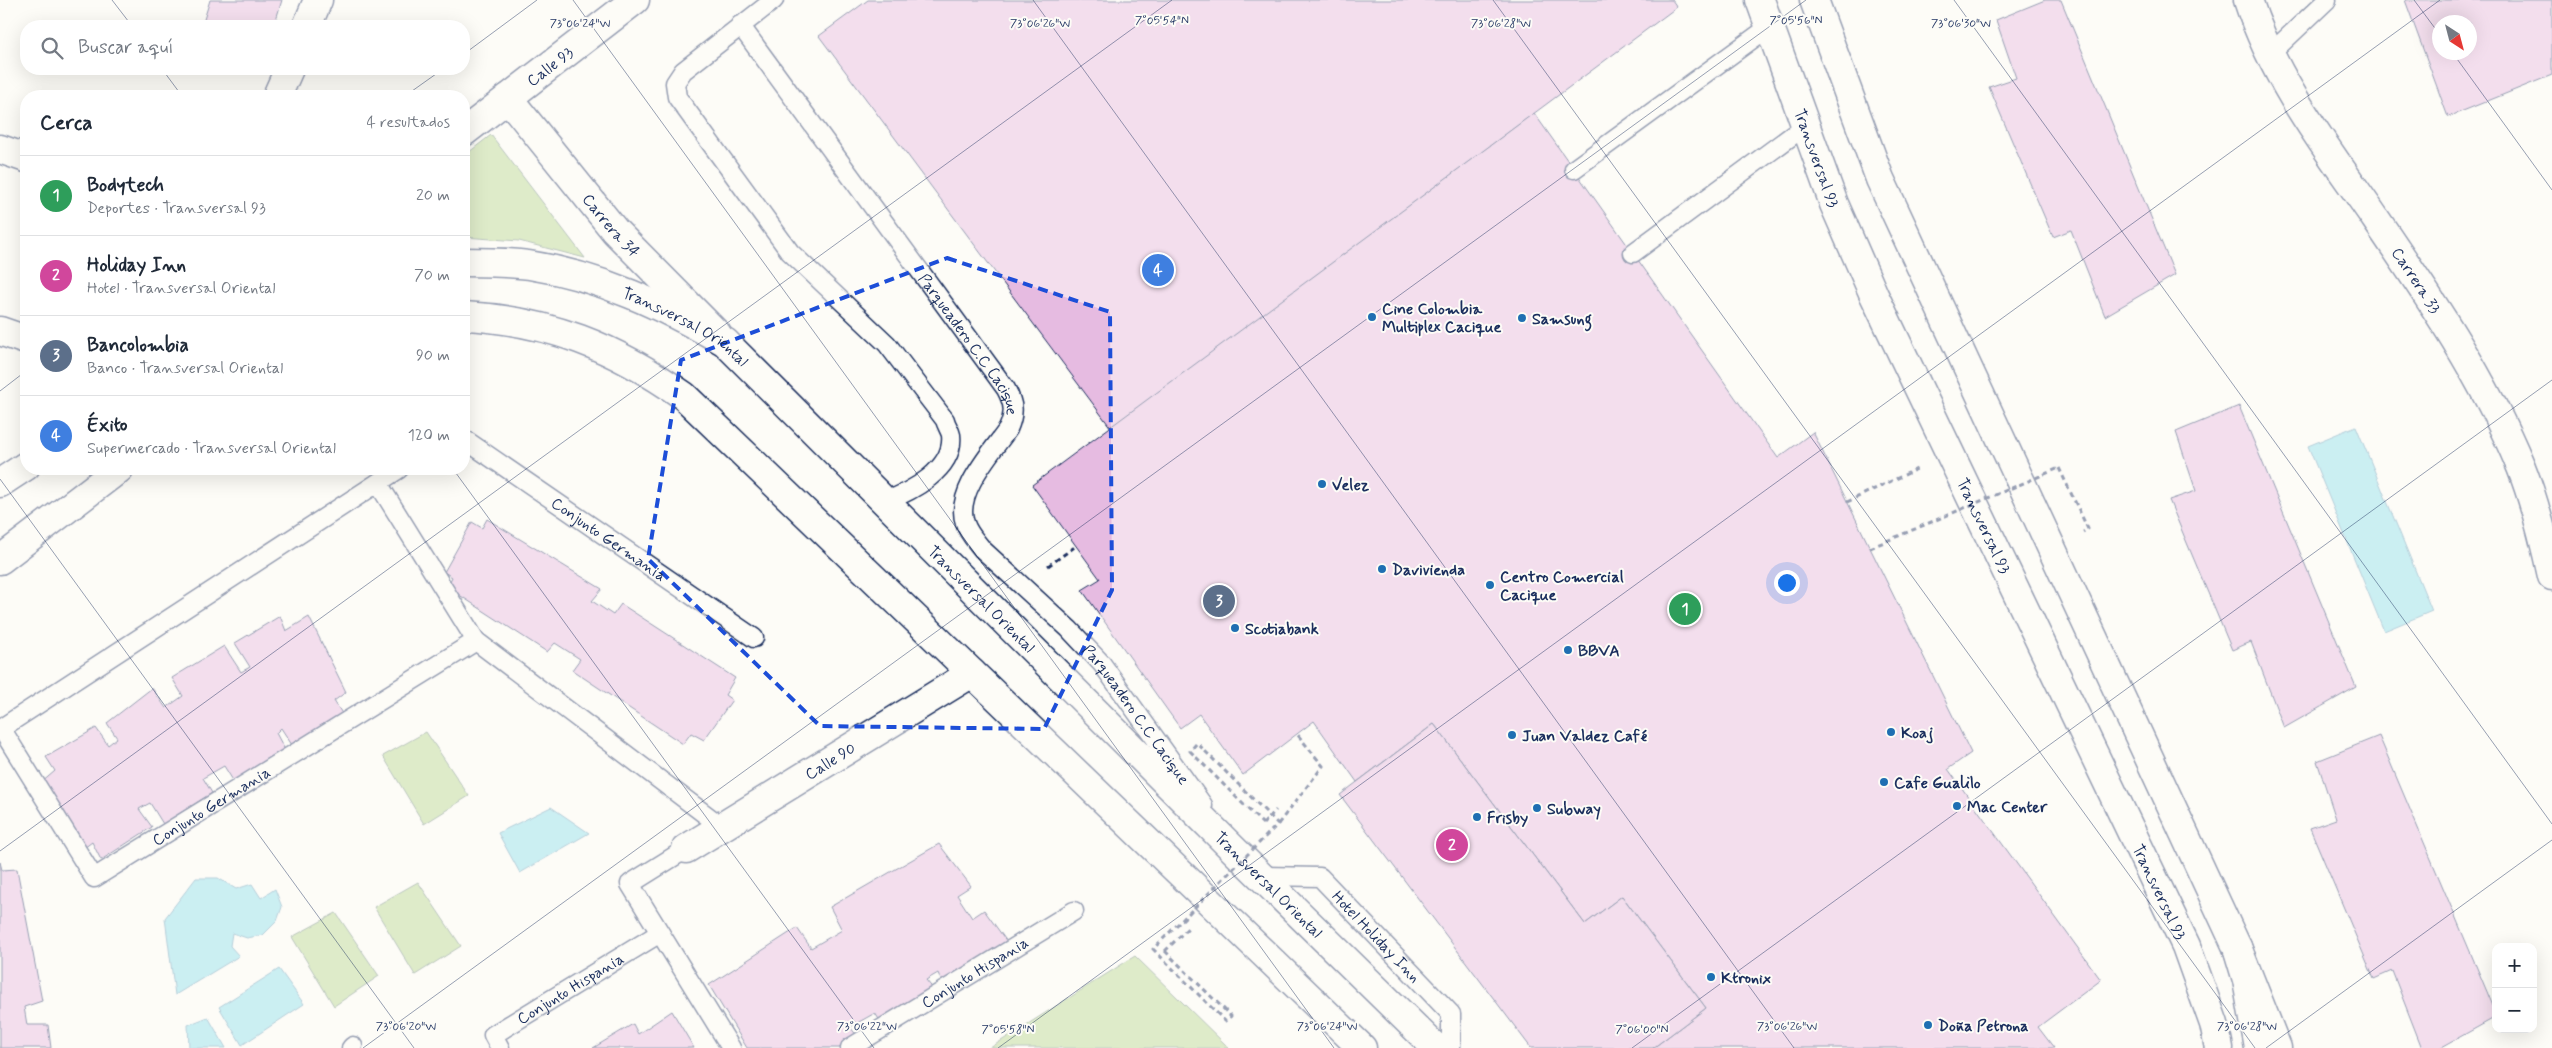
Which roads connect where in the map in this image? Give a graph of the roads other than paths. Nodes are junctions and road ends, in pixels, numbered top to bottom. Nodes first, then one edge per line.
1 (318, 0) edge
2 (635, 0) edge
3 (774, 0) edge
4 (1760, 0) edge
5 (1814, 0) edge
6 (2248, 0) edge
7 (2327, 0) edge
8 (310, 20) edge
9 (740, 25) junction
10 (1770, 27) junction
11 (2270, 54) junction
12 (286, 75) edge
13 (280, 90) edge
14 (508, 98) junction
15 (1805, 126) junction
16 (470, 127) edge
17 (0, 148) edge
18 (20, 156) edge
19 (1574, 169) dead end
20 (1633, 252) dead end
21 (470, 262) edge
22 (470, 316) edge
23 (0, 330) edge
24 (20, 338) edge
25 (725, 342) junction
26 (470, 444) edge
27 (20, 466) edge
28 (0, 467) edge
29 (20, 470) edge
30 (111, 475) edge
31 (390, 475) edge
32 (0, 483) edge
33 (378, 483) junction
34 (884, 502) junction
35 (0, 560) edge
36 (2552, 576) edge
37 (754, 638) dead end
38 (476, 640) junction
39 (972, 673) junction
40 (1, 729) edge
41 (722, 827) junction
42 (686, 849) joint
43 (1235, 851) junction
44 (1261, 876) junction
45 (1074, 911) dead end
46 (660, 933) junction
47 (2237, 947) junction
48 (500, 1048) edge
49 (731, 1048) edge
50 (850, 1048) edge
51 (1362, 1048) edge
52 (1436, 1048) edge
53 (1451, 1048) edge
54 (2219, 1048) edge
55 (2259, 1048) edge
56 (2277, 1048) edge

1 - 8 main road
2 - 14 main road, Calle 93
3 - 9 lane
4 - 10 main road, Transversal 93
5 - 47 main road
6 - 11 main road, Carrera 33
7 - 11 lane
9 - 34 lane
9 - 43 lane, Parqueadero C.C Cacique
10 - 15 main road, Transversal 93
10 - 19 lane
11 - 36 main road, Carrera 33
12 - 13 main road
14 - 16 main road, Calle 93
14 - 25 main road, Carrera 34
15 - 20 lane
15 - 54 main road, Transversal 93
17 - 18 main road
21 - 25 main road, Transversal Oriental
22 - 39 main road
23 - 24 main road
25 - 34 main road, Transversal Oriental
26 - 37 lane, Conjunto Germania
27 - 28 main road
29 - 32 main road
30 - 35 main road
31 - 33 lane, Conjunto Germania
33 - 38 lane
33 - 40 lane, Conjunto Germania
34 - 43 main road, Transversal Oriental
38 - 40 lane, Conjunto Germania
38 - 41 lane
39 - 41 main road, Calle 90
39 - 51 main road
41 - 42 main road, Calle 90
42 - 46 lane
43 - 44 main road, Transversal Oriental
44 - 52 main road, Transversal Oriental
44 - 53 lane, Hotel Holiday Inn
45 - 50 lane, Conjunto Hispania
46 - 48 lane, Conjunto Hispania
46 - 49 lane
47 - 55 main road
47 - 56 main road

